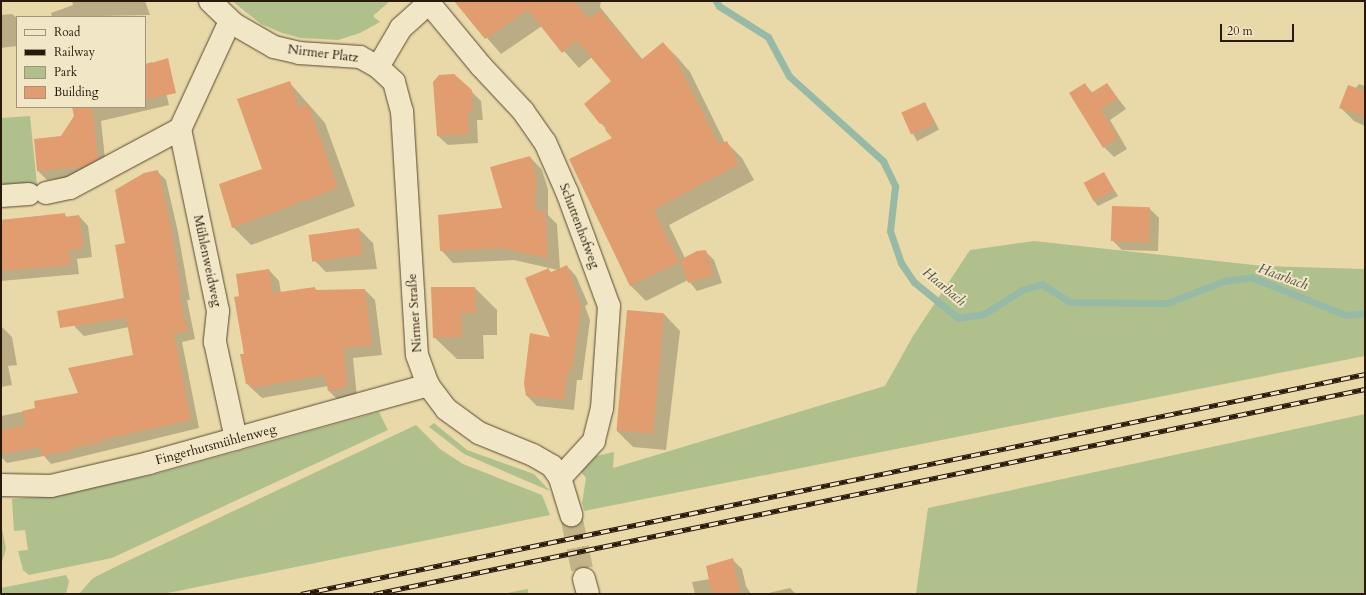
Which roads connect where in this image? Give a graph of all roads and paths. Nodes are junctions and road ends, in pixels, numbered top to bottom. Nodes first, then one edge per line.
1 (210, 1) edge
2 (430, 2) edge
3 (230, 21) junction
4 (378, 67) junction
5 (180, 129) junction
6 (1, 196) edge
7 (428, 385) junction
8 (236, 439) junction
9 (560, 478) junction
10 (1, 485) edge
11 (571, 514) tunnel mouth

1 - 3 street, Nirmer Platz
2 - 4 street
2 - 9 street, Schuttenhofweg
3 - 4 street, Nirmer Platz
3 - 5 street
4 - 7 street, Nirmer Straße
5 - 6 street
5 - 8 street, Mühlenweidweg
7 - 8 street, Fingerhutsmühlenweg
7 - 9 street, Nirmer Straße
8 - 10 street, Fingerhutsmühlenweg
9 - 11 street, Nirmer Straße

